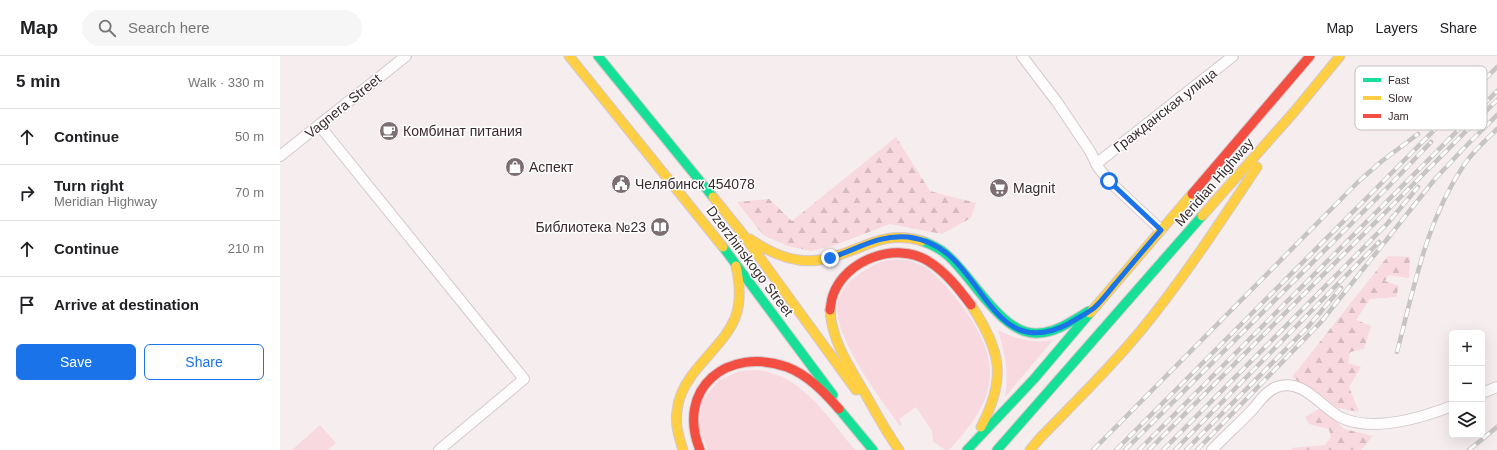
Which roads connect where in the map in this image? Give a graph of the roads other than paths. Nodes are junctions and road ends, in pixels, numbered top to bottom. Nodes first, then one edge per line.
1 (406, 56) edge
2 (569, 56) edge
3 (598, 56) edge
4 (1022, 56) edge
5 (1233, 56) edge
6 (1310, 56) edge
7 (1340, 56) edge
8 (1294, 112) junction
9 (319, 125) junction
10 (280, 156) edge
11 (1096, 164) junction
12 (1161, 230) junction
13 (742, 233) junction
14 (736, 263) junction
15 (1094, 308) junction
16 (1497, 387) edge
17 (1485, 392) edge
18 (1449, 407) edge
19 (896, 446) edge
20 (969, 448) edge
21 (439, 450) edge
22 (683, 450) edge
23 (700, 450) edge
24 (873, 450) edge
25 (996, 450) edge
26 (1030, 450) edge
27 (1212, 450) edge

1 - 9 street, Vagnera Street
2 - 14 main road, Dzerzhinskogo Street
3 - 13 main road, Dzerzhinskogo Street
4 - 11 street
5 - 11 street, Гражданская улица
6 - 12 main road, Meridian Highway
7 - 8 main road, Meridian Highway
8 - 25 main road, Meridian Highway
8 - 26 main road
9 - 10 street, Vagnera Street
9 - 21 street
11 - 12 street
12 - 15 main road, Meridian Highway
13 - 15 main road
13 - 19 main road, Dzerzhinskogo Street
14 - 22 main road
14 - 24 main road, Dzerzhinskogo Street
15 - 20 main road, Meridian Highway
16 - 17 street
18 - 27 street
19 - 20 main road
23 - 24 main road

